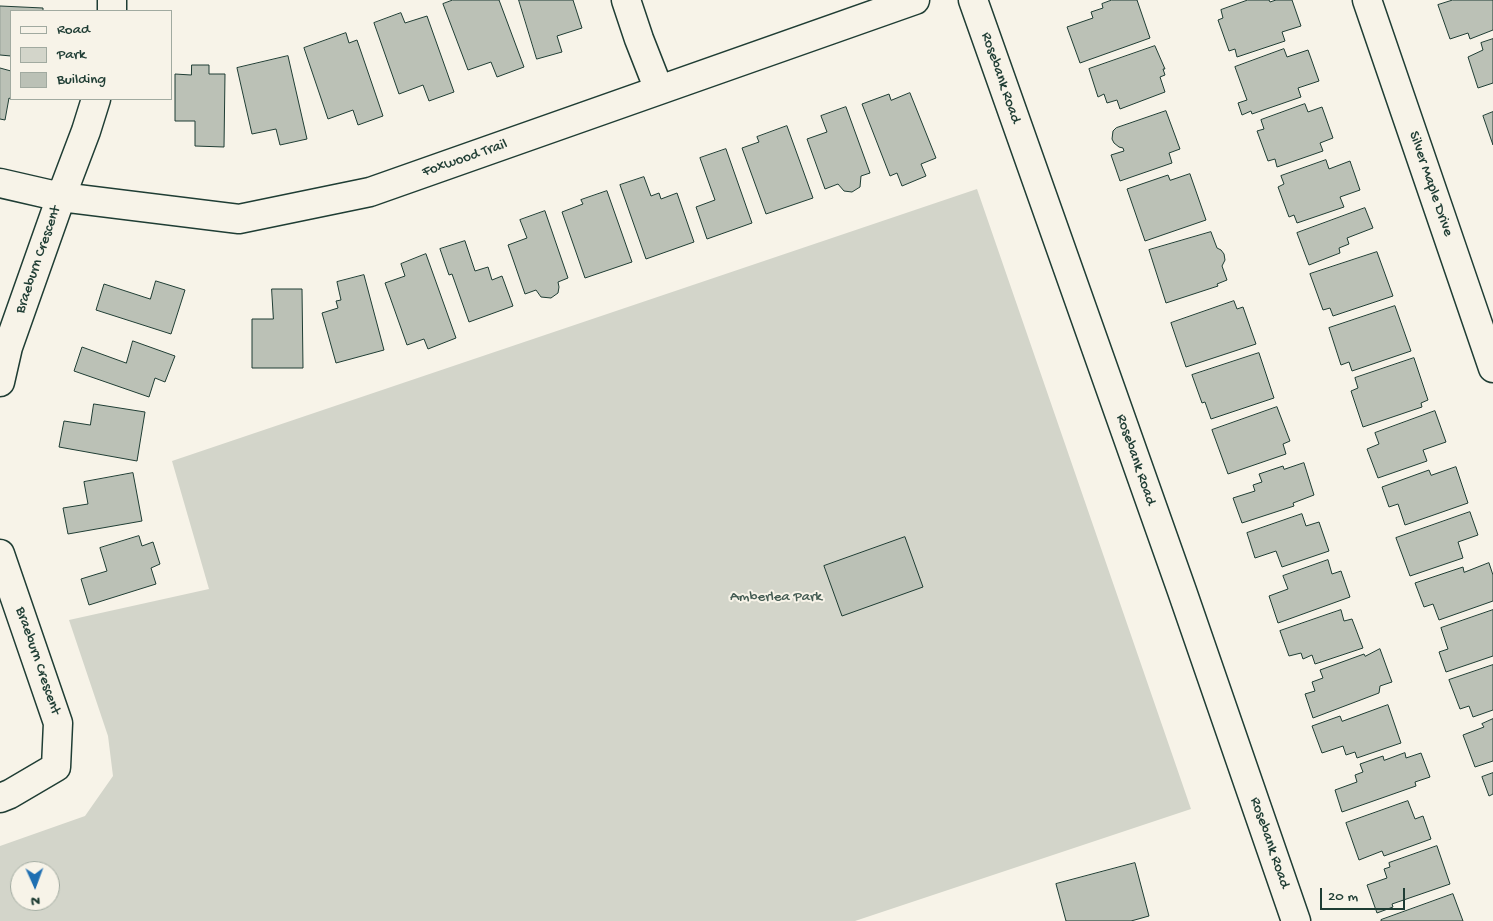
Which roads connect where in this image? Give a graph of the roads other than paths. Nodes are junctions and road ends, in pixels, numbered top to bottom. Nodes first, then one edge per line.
1 (626, 0) edge
2 (915, 0) edge
3 (973, 0) edge
4 (1367, 0) edge
5 (659, 90) junction
6 (96, 100) edge
7 (0, 183) edge
8 (61, 196) junction
9 (1493, 368) edge
10 (0, 382) edge
11 (0, 554) edge
12 (0, 798) edge
13 (1296, 921) edge

1 - 5 street
2 - 5 street, Foxwood Trail
3 - 13 street, Rosebank Road
4 - 9 street, Silver Maple Drive
5 - 8 street, Foxwood Trail
6 - 8 street, Braeburn Crescent
7 - 8 street, Foxwood Trail
8 - 10 street, Braeburn Crescent
11 - 12 street, Braeburn Crescent

